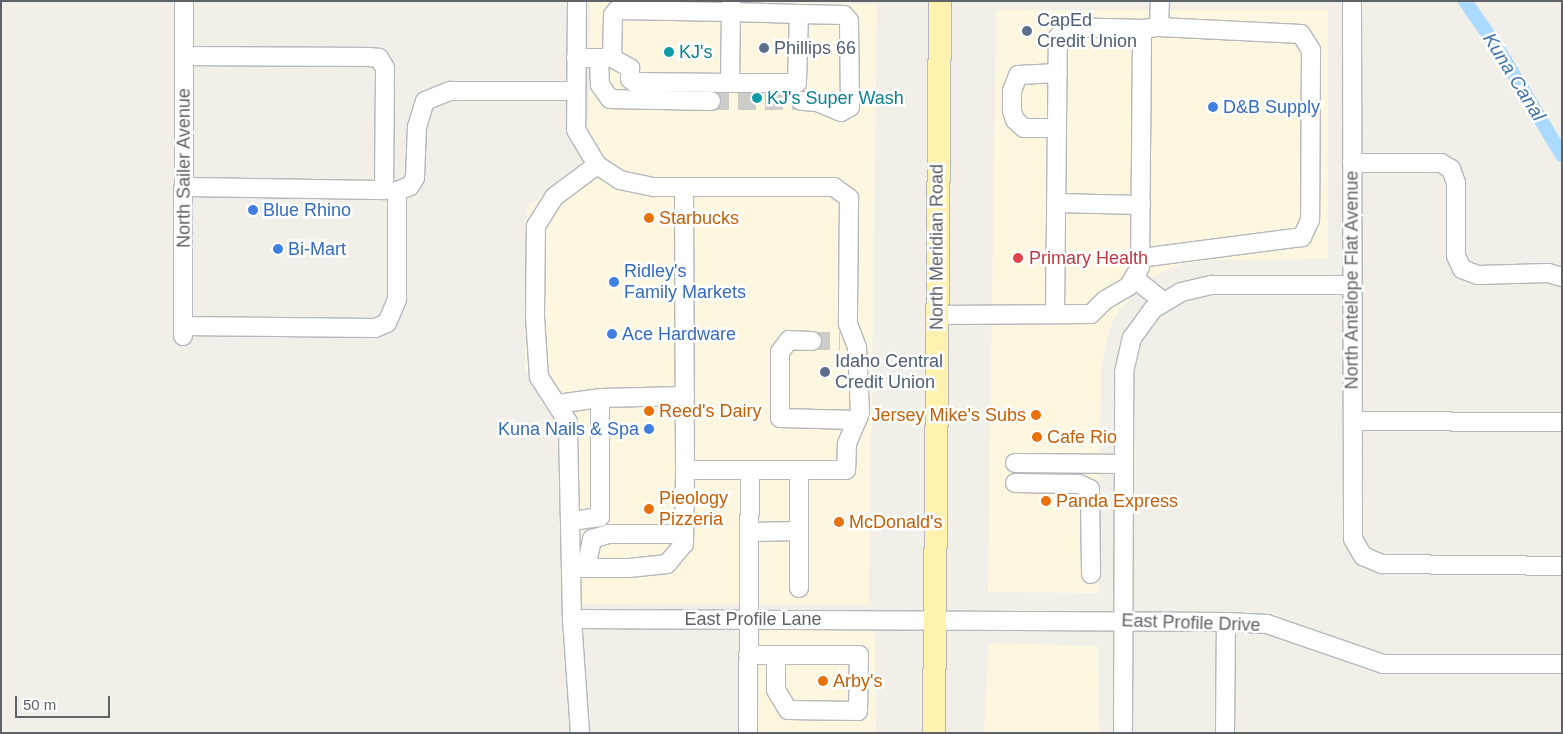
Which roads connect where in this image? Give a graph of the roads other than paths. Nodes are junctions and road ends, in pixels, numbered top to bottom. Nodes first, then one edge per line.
1 (184, 1) edge
2 (577, 1) edge
3 (940, 1) edge
4 (1160, 1) edge
5 (1352, 1) edge
6 (731, 7) edge
7 (799, 14) junction
8 (1159, 27) junction
9 (1142, 30) junction
10 (184, 56) junction
11 (576, 58) junction
12 (606, 58) junction
13 (1058, 73) junction
14 (730, 83) junction
15 (576, 91) junction
16 (711, 101) tunnel mouth
17 (801, 101) tunnel mouth
18 (1057, 128) junction
19 (1352, 163) junction
20 (597, 165) junction
21 (184, 187) junction
22 (684, 187) junction
23 (391, 191) junction
24 (1056, 203) junction
25 (1141, 205) junction
26 (1140, 258) junction
27 (1562, 277) edge
28 (1134, 278) junction
29 (1352, 285) junction
30 (1159, 306) junction
31 (1055, 314) junction
32 (937, 315) junction
33 (812, 341) tunnel mouth
34 (685, 396) junction
35 (600, 398) junction
36 (557, 404) junction
37 (856, 420) junction
38 (1353, 421) junction
39 (1562, 422) edge
40 (1015, 463) dead end
41 (1124, 464) junction
42 (685, 470) junction
43 (750, 470) junction
44 (799, 471) junction
45 (1015, 483) dead end
46 (572, 521) junction
47 (799, 531) junction
48 (749, 532) junction
49 (684, 534) junction
50 (1562, 566) edge
51 (580, 568) junction
52 (1091, 574) dead end
53 (799, 588) dead end
54 (572, 619) junction
55 (748, 619) junction
56 (934, 619) junction
57 (1124, 620) junction
58 (1226, 622) junction
59 (748, 655) junction
60 (776, 655) junction
61 (1562, 664) edge
62 (580, 733) edge
63 (748, 733) edge
64 (934, 733) edge
65 (1123, 733) edge
66 (1225, 733) edge

1 - 10 street, North Sailer Avenue
2 - 11 street
3 - 32 main road, North Meridian Road
4 - 8 street
5 - 19 street, North Antelope Flat Avenue
6 - 7 street
6 - 12 street
6 - 14 street
7 - 14 street
7 - 17 street
8 - 9 street
8 - 26 street
9 - 13 street
9 - 25 street
10 - 21 street, North Sailer Avenue
10 - 23 street
11 - 12 street
11 - 15 street
12 - 14 street
12 - 16 street
13 - 18 street
13 - 18 street
15 - 20 street
15 - 23 street
18 - 24 street
19 - 27 street
19 - 29 street, North Antelope Flat Avenue
20 - 22 street
20 - 36 street
21 - 23 street
21 - 23 street, North Sailer Avenue
22 - 34 street
22 - 37 street
24 - 25 street
24 - 31 street
25 - 26 street
26 - 28 street
28 - 30 street
28 - 31 street
29 - 30 street
29 - 38 street, North Antelope Flat Avenue
30 - 41 street
31 - 32 street
32 - 56 main road, North Meridian Road
33 - 37 street
34 - 35 street
34 - 42 street
35 - 36 street
35 - 46 street
36 - 46 street
37 - 44 street
38 - 39 street
38 - 50 street, North Antelope Flat Avenue
40 - 41 street
41 - 57 street
42 - 43 street
42 - 49 street
43 - 44 street
43 - 48 street
44 - 47 street
45 - 52 street
46 - 51 street
47 - 48 street
47 - 53 street
48 - 55 street
49 - 51 street
49 - 51 street
51 - 54 street
54 - 55 street, East Profile Lane
54 - 62 street
55 - 56 street, East Profile Lane
55 - 59 street
56 - 57 street, East Profile Drive
56 - 64 main road, North Meridian Road
57 - 58 street, East Profile Drive
57 - 65 street
58 - 61 street, East Profile Drive
58 - 66 street
59 - 60 street
59 - 63 street
60 - 60 street

